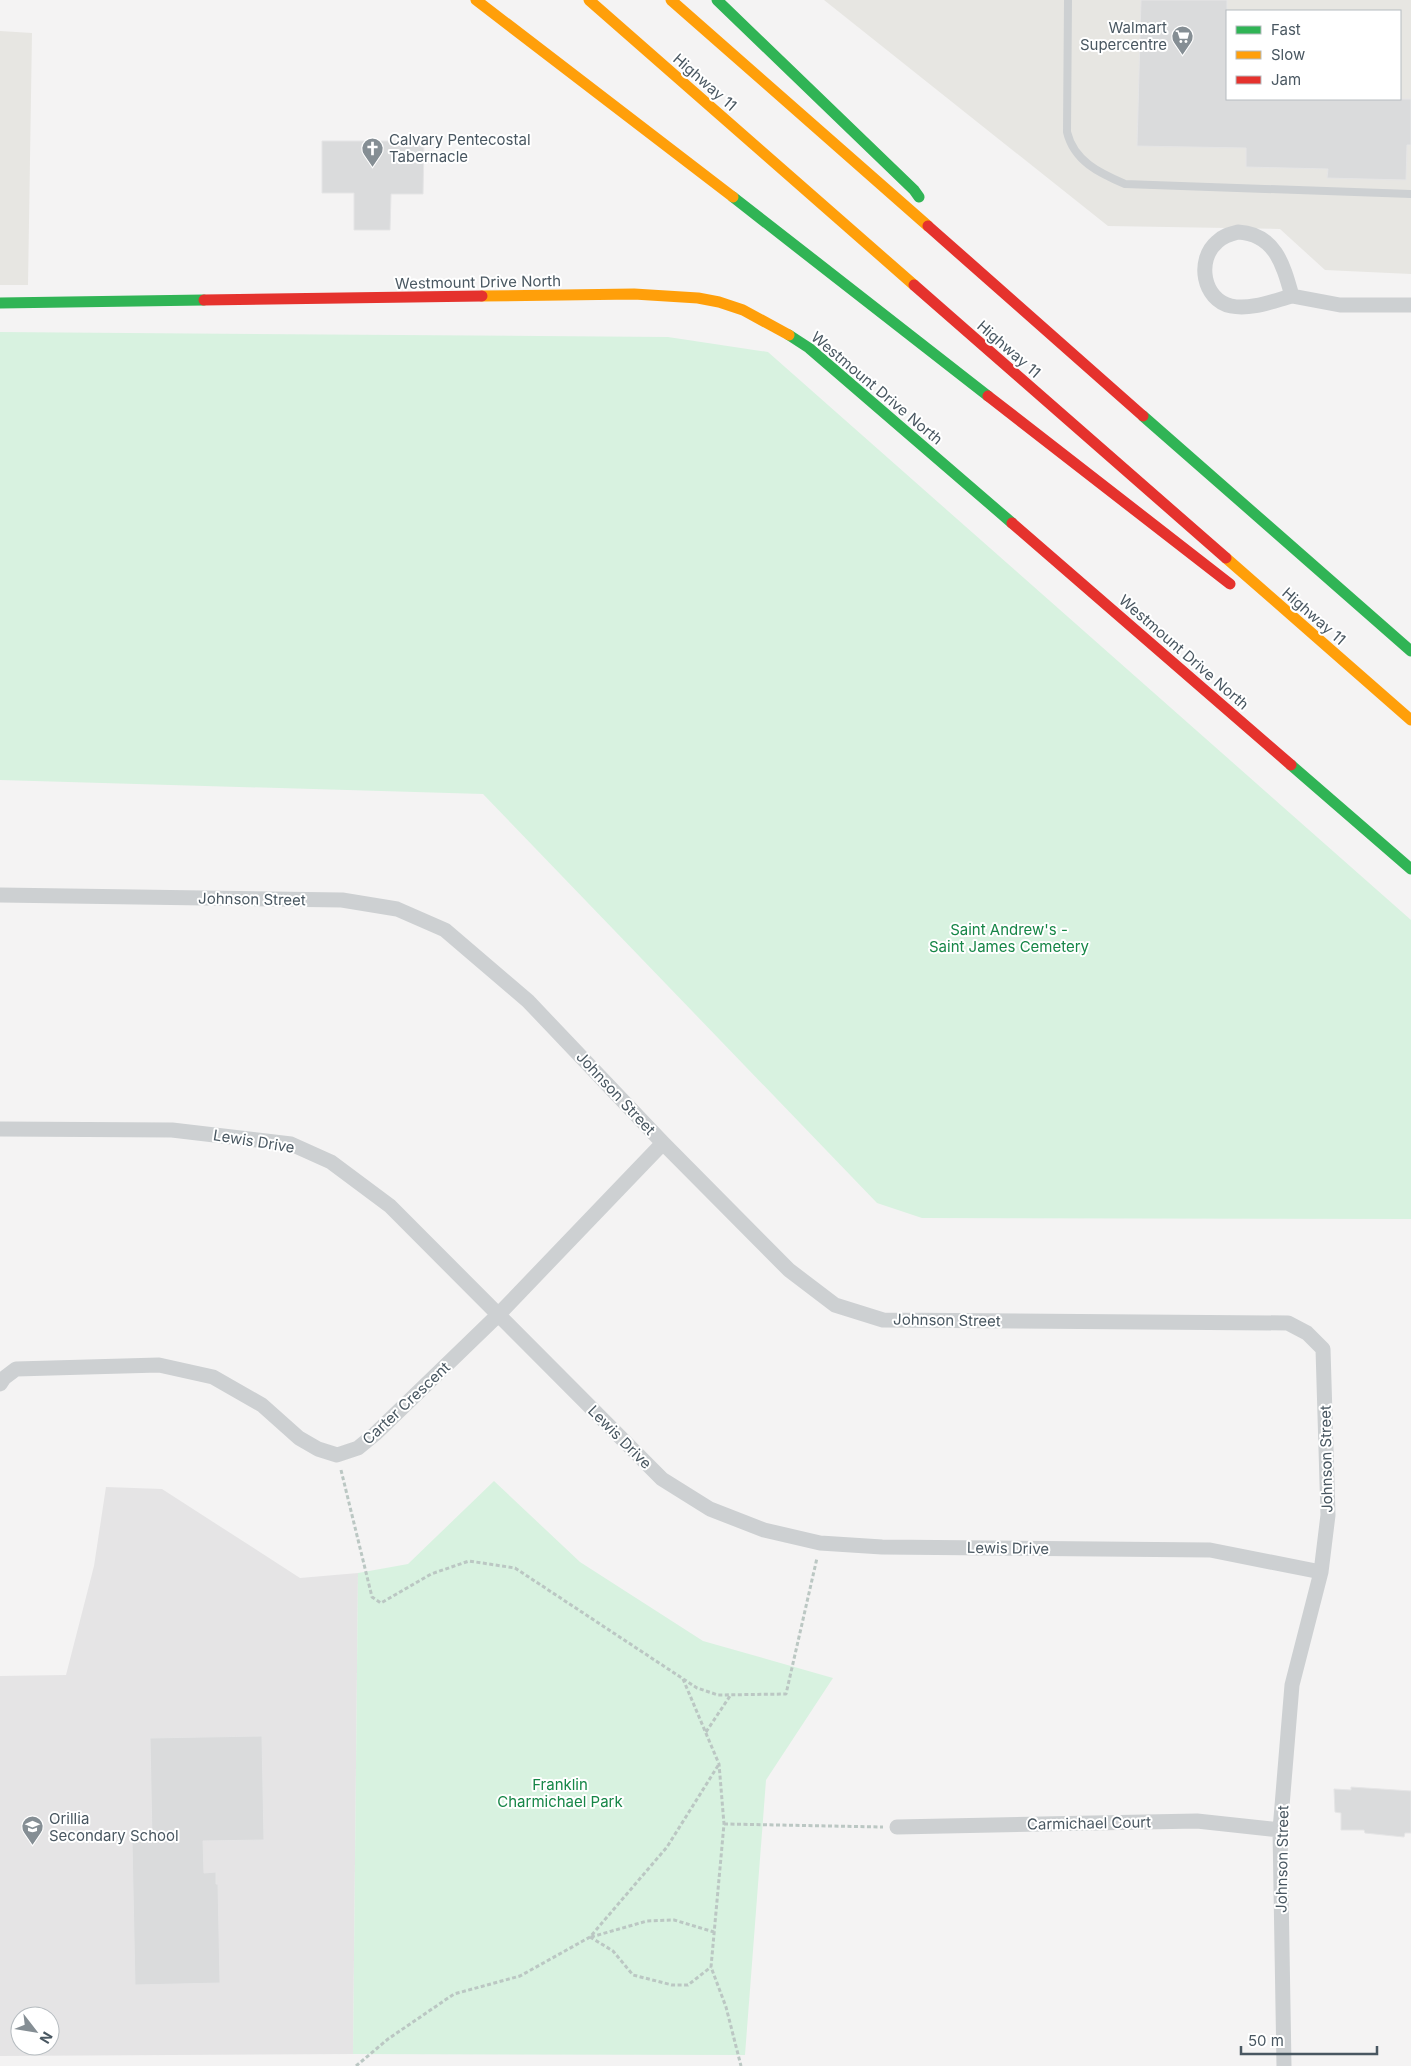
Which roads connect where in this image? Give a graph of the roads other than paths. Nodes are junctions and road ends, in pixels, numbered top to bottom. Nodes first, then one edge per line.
1 (476, 0) edge
2 (588, 0) edge
3 (671, 0) edge
4 (717, 0) edge
5 (1068, 0) edge
6 (1411, 194) edge
7 (961, 254) junction
8 (1292, 296) junction
9 (0, 303) edge
10 (1411, 306) edge
11 (1238, 590) dead end
12 (1278, 618) dead end
13 (1411, 651) edge
14 (1342, 661) junction
15 (1411, 720) edge
16 (1411, 869) edge
17 (0, 895) edge
18 (0, 1129) edge
19 (664, 1143) junction
20 (498, 1315) junction
21 (0, 1384) edge
22 (1321, 1572) junction
23 (897, 1827) road end
24 (1280, 1830) junction
25 (1284, 2066) edge

1 - 11 main road
2 - 14 main road, Highway 11
3 - 7 main road
4 - 7 main road
5 - 6 lane
7 - 13 main road
8 - 8 street
8 - 10 street
9 - 16 main road, Westmount Drive North
12 - 14 main road
14 - 15 main road, Highway 11
17 - 19 street, Johnson Street
18 - 20 street, Lewis Drive
19 - 20 street, Carter Crescent
19 - 22 street, Johnson Street
20 - 21 street, Carter Crescent
20 - 22 street, Lewis Drive
22 - 24 street, Johnson Street
23 - 24 street, Carmichael Court
24 - 25 street, Johnson Street

